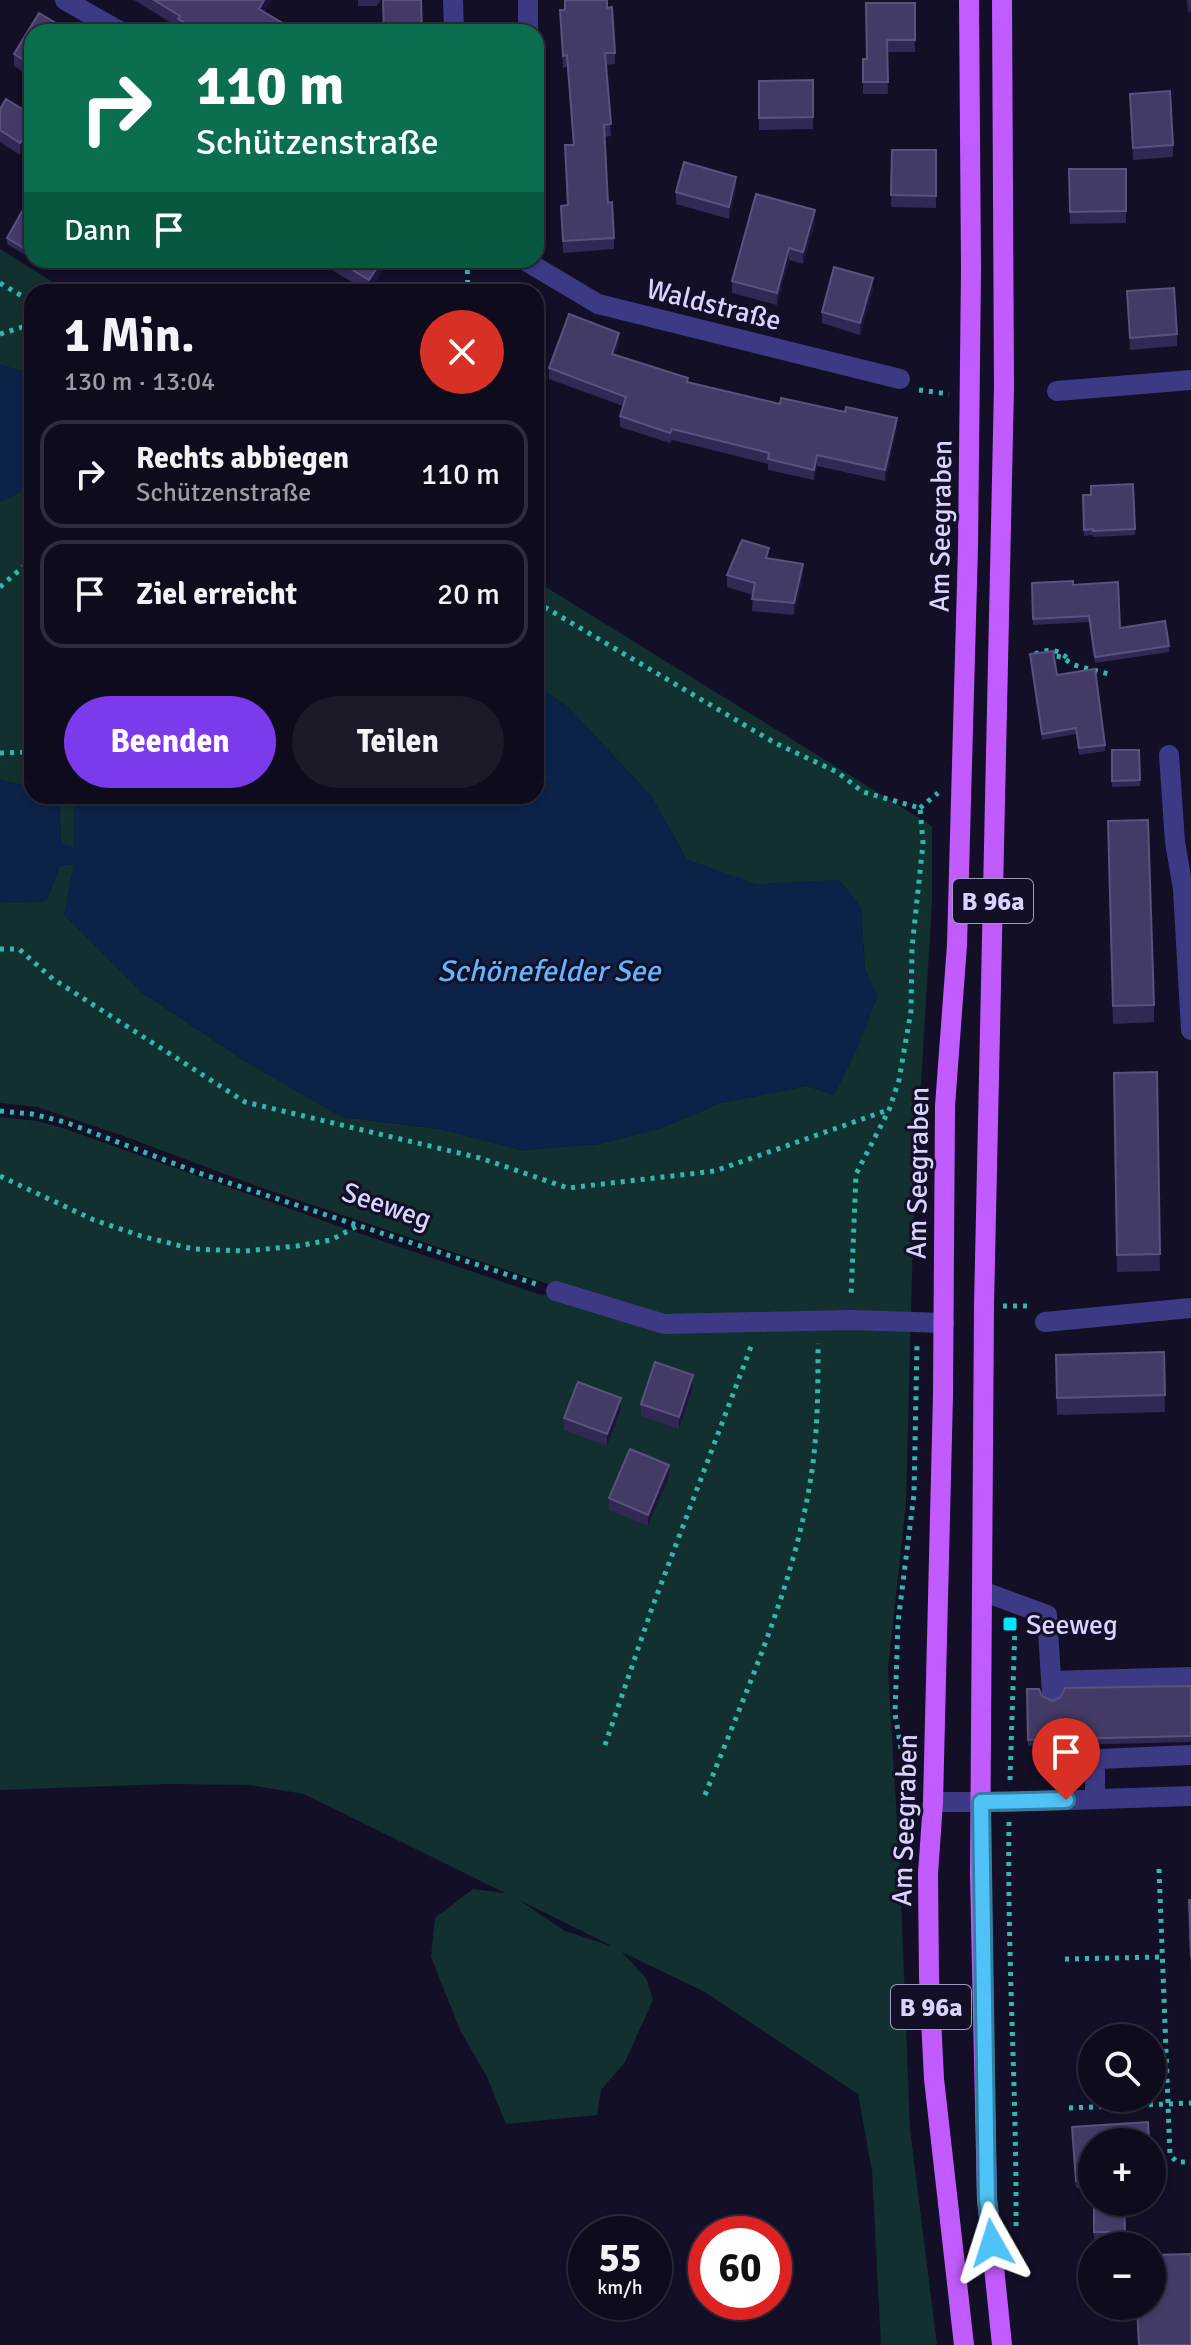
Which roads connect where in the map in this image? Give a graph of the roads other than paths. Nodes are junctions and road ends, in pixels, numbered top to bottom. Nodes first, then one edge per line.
1 (65, 0) edge
2 (453, 0) edge
3 (528, 0) edge
4 (969, 0) edge
5 (1002, 0) edge
6 (107, 24) edge
7 (454, 24) edge
8 (528, 24) edge
9 (540, 268) edge
10 (900, 379) dead end
11 (1191, 380) edge
12 (1057, 391) dead end
13 (1169, 755) dead end
14 (1187, 888) edge
15 (1191, 1030) edge
16 (556, 1291) road end
17 (1191, 1308) edge
18 (1045, 1322) dead end
19 (944, 1323) junction
20 (982, 1591) junction
21 (1191, 1677) edge
22 (1053, 1745) dead end
23 (1191, 1755) edge
24 (1095, 1759) junction
25 (1191, 1796) edge
26 (1095, 1799) junction
27 (933, 1802) junction
28 (981, 1802) junction
29 (964, 2345) edge
30 (1002, 2345) edge

1 - 6 street
2 - 7 street
3 - 8 street
4 - 19 main road, Am Seegraben / B 96a
5 - 20 main road, B 96a
9 - 10 street, Waldstraße
11 - 12 street
13 - 14 street
14 - 15 street
16 - 19 street
17 - 18 street
19 - 27 main road, Am Seegraben / B 96a
20 - 21 street
20 - 28 main road, B 96a
22 - 24 street
23 - 24 street
24 - 26 street
25 - 26 street
26 - 28 street
27 - 28 street
27 - 29 main road, Am Seegraben / B 96a
28 - 30 main road, B 96a

